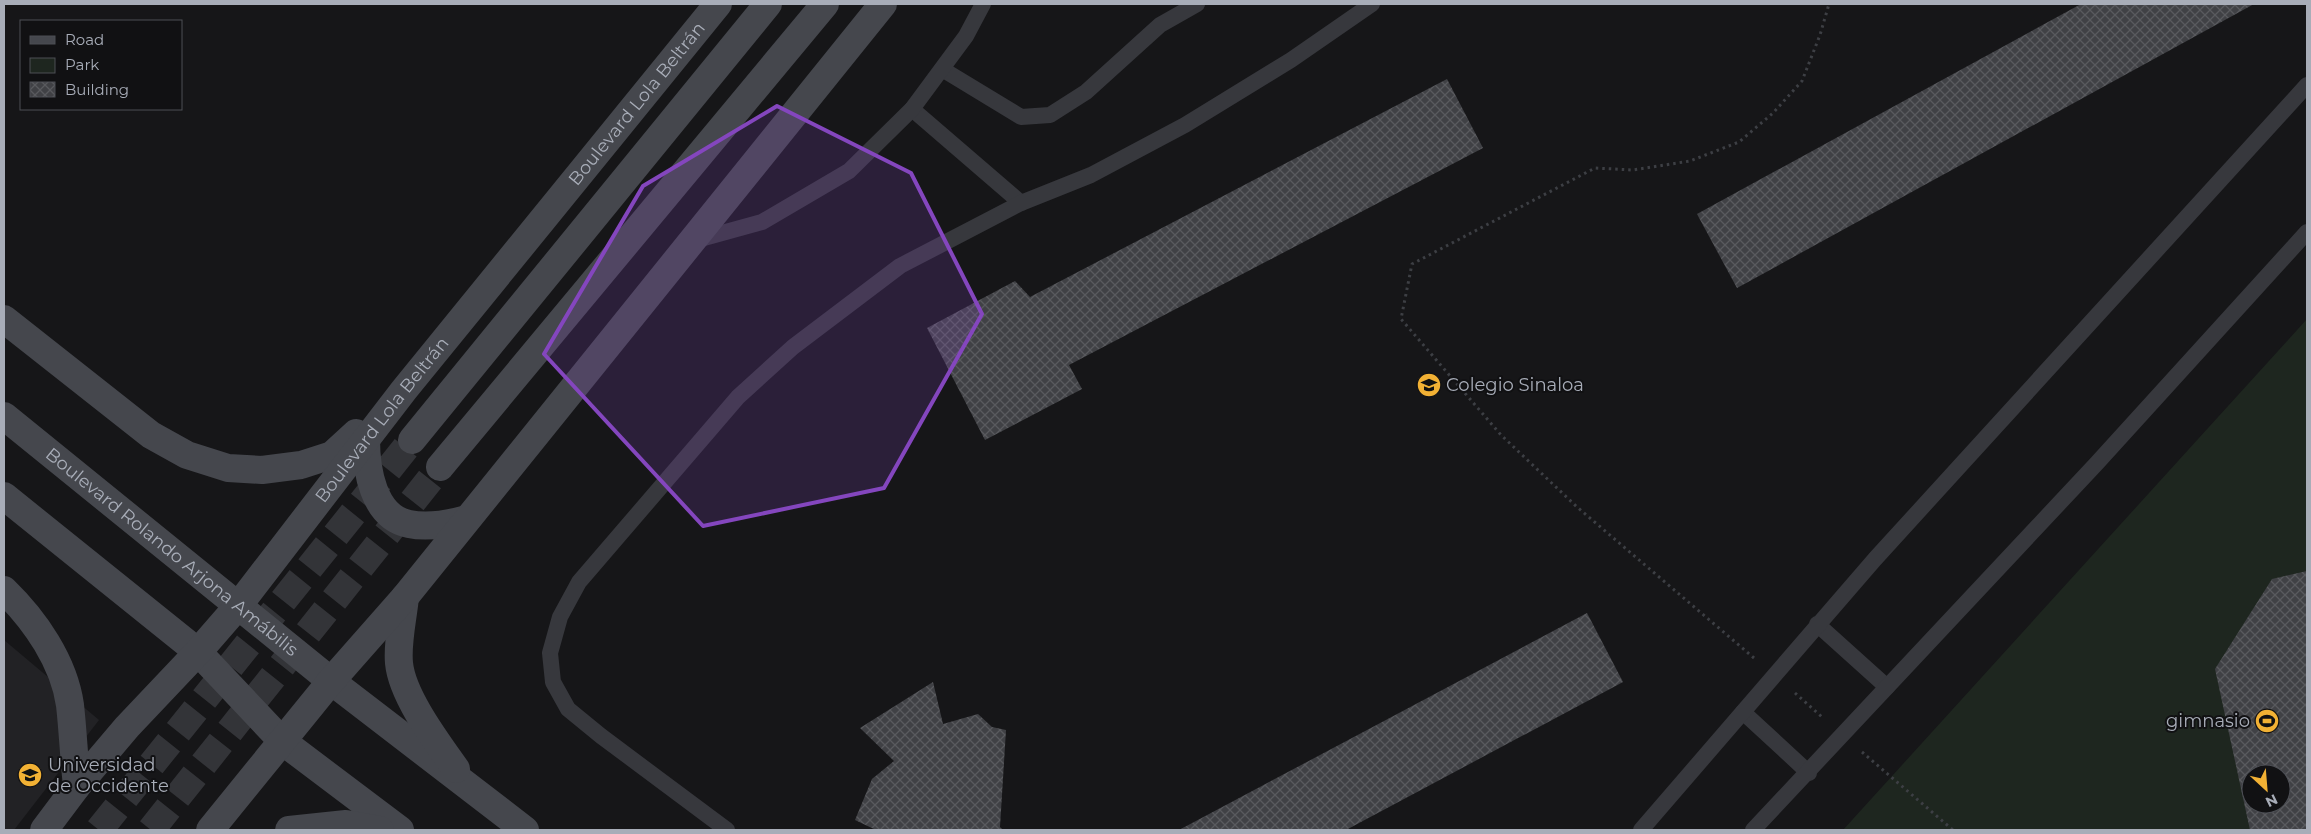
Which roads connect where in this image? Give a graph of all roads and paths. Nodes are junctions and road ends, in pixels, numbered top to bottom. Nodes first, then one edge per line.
1 (718, 4) edge
2 (768, 4) edge
3 (826, 4) edge
4 (883, 4) edge
5 (983, 4) edge
6 (1197, 4) edge
7 (1372, 4) edge
8 (1828, 4) edge
9 (942, 69) junction
10 (2307, 85) edge
11 (912, 109) junction
12 (1021, 203) junction
13 (2307, 232) edge
14 (689, 243) junction
15 (4, 319) edge
16 (404, 390) junction
17 (4, 416) edge
18 (366, 439) junction
19 (412, 440) tunnel mouth
20 (440, 466) tunnel mouth
21 (4, 496) edge
22 (467, 519) junction
23 (4, 590) edge
24 (405, 597) junction
25 (238, 606) junction
26 (1817, 624) junction
27 (198, 652) junction
28 (1774, 674) junction
29 (336, 685) junction
30 (1887, 687) junction
31 (1743, 712) junction
32 (1843, 736) junction
33 (287, 746) junction
34 (1809, 773) junction
35 (77, 786) junction
36 (468, 786) junction
37 (44, 830) edge
38 (210, 830) edge
39 (289, 830) edge
40 (380, 830) edge
41 (400, 830) edge
42 (525, 830) edge
43 (727, 830) edge
44 (1641, 830) edge
45 (1753, 830) edge
46 (1953, 830) edge

1 - 16 main road, Boulevard Lola Beltrán
2 - 19 main road, Boulevard Lola Beltrán
3 - 20 main road
4 - 14 main road
5 - 9 lane
6 - 9 lane
7 - 12 lane
8 - 28 path
9 - 11 lane
10 - 26 lane
11 - 12 lane
11 - 14 lane
12 - 43 lane
13 - 30 lane
14 - 22 main road
15 - 16 main road
16 - 18 main road, Boulevard Lola Beltrán
17 - 25 main road, Boulevard Rolando Arjona Amábilis
18 - 22 main road
18 - 25 main road, Boulevard Lola Beltrán
21 - 27 main road
22 - 24 main road
23 - 35 main road
24 - 29 main road
24 - 36 main road
25 - 27 main road, Boulevard Lola Beltrán
25 - 29 main road, Boulevard Rolando Arjona Amábilis
26 - 28 lane
26 - 30 lane
27 - 33 main road
27 - 35 main road, Boulevard Lola Beltrán
28 - 31 lane
28 - 32 path
29 - 33 main road
29 - 36 main road, Boulevard Rolando Arjona Amábilis
30 - 32 lane
31 - 34 lane
31 - 44 lane
32 - 34 lane
32 - 46 path
33 - 38 main road
33 - 41 main road
34 - 45 lane
35 - 37 main road, Boulevard Lola Beltrán
36 - 42 main road, Boulevard Rolando Arjona Amábilis
39 - 40 main road

